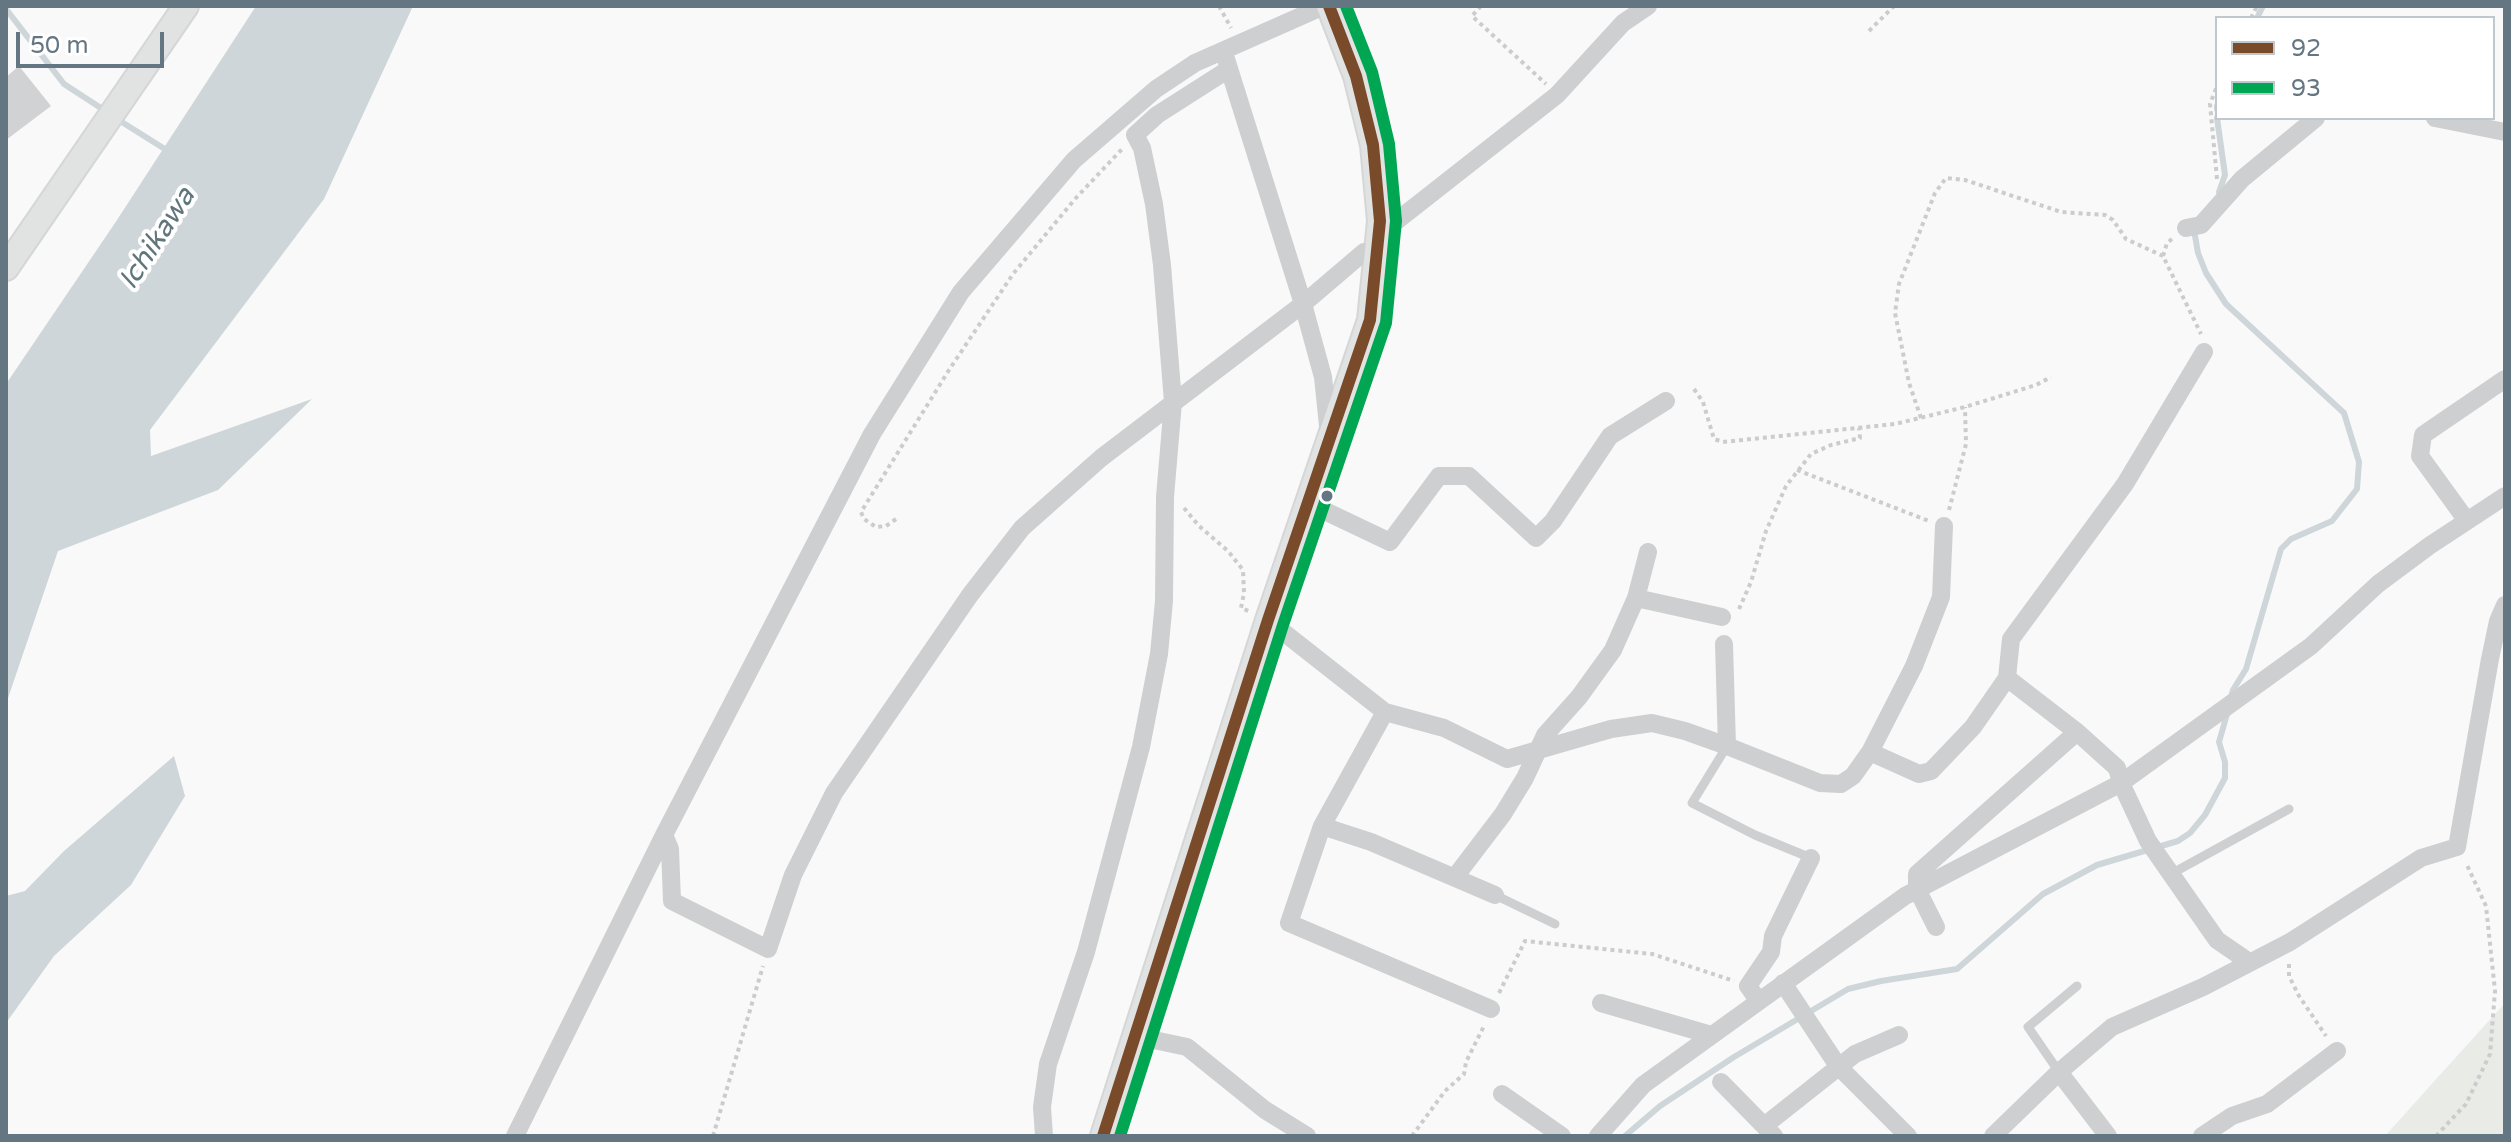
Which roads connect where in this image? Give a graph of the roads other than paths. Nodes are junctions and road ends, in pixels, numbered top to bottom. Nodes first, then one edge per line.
1 (186, 6) edge
2 (1326, 6) edge
3 (1648, 6) edge
4 (1231, 55) junction
5 (2314, 120) edge
6 (2445, 120) edge
7 (2505, 132) edge
8 (1394, 223) dead end
9 (2194, 226) dead end
10 (1364, 252) dead end
11 (6, 268) edge
12 (1303, 304) junction
13 (2204, 352) dead end
14 (2505, 379) edge
15 (1666, 401) dead end
16 (1173, 402) junction
17 (1329, 441) junction
18 (2505, 496) edge
19 (1308, 503) junction
20 (2467, 521) junction
21 (1944, 526) road end
22 (1648, 552) dead end
23 (1636, 598) junction
24 (2505, 605) edge
25 (1722, 617) dead end
26 (1268, 620) junction
27 (1724, 644) road end
28 (2007, 678) junction
29 (1385, 712) junction
30 (2077, 732) junction
31 (1727, 746) junction
32 (1537, 751) junction
33 (1870, 752) junction
34 (2121, 783) junction
35 (2289, 809) dead end
36 (1322, 826) junction
37 (664, 835) junction
38 (1811, 858) joint
39 (2166, 867) junction
40 (1455, 877) junction
41 (1917, 889) junction
42 (1495, 895) joint
43 (1555, 924) dead end
44 (1936, 927) dead end
45 (2249, 962) junction
46 (1783, 983) junction
47 (2077, 986) dead end
48 (1753, 993) junction
49 (1601, 1003) dead end
50 (1491, 1009) road end
51 (1711, 1035) junction
52 (1899, 1035) dead end
53 (1135, 1036) junction
54 (2337, 1051) road end
55 (1838, 1066) junction
56 (2059, 1072) junction
57 (1721, 1082) dead end
58 (1502, 1094) dead end
59 (1769, 1131) edge
60 (515, 1136) edge
61 (1044, 1136) edge
62 (1103, 1136) edge
63 (1307, 1136) edge
64 (1562, 1136) edge
65 (1598, 1136) edge
66 (1908, 1136) edge
67 (1993, 1136) edge
68 (2108, 1136) edge
69 (2202, 1136) edge

1 - 11 main road
2 - 4 street
2 - 17 main road
3 - 8 street
4 - 12 street
4 - 16 street
4 - 37 street
5 - 9 street
6 - 7 street
10 - 12 street
12 - 16 street
12 - 17 street
13 - 28 street
14 - 20 street
15 - 19 street
16 - 37 street
16 - 61 street
17 - 19 main road
18 - 20 street
19 - 26 main road
20 - 34 street
21 - 33 street
22 - 23 street
23 - 25 street
23 - 32 street
24 - 45 street
26 - 29 street
26 - 53 main road
27 - 31 street
28 - 30 street
28 - 33 street
29 - 32 street
29 - 36 street
30 - 34 street
30 - 41 street
31 - 32 street
31 - 33 street
31 - 38 lane
32 - 40 street
34 - 39 street
34 - 41 street
35 - 39 lane
36 - 40 street
36 - 50 street
37 - 60 street
38 - 48 street
39 - 45 street
40 - 42 street
41 - 44 street
41 - 46 street
42 - 43 lane
45 - 56 street
46 - 48 street
46 - 55 street
47 - 56 lane
48 - 51 street
49 - 51 street
51 - 65 street
52 - 55 street
53 - 62 main road
53 - 63 street
54 - 69 street
55 - 59 street
55 - 66 street
56 - 67 street
56 - 68 street
57 - 59 street
58 - 64 street

